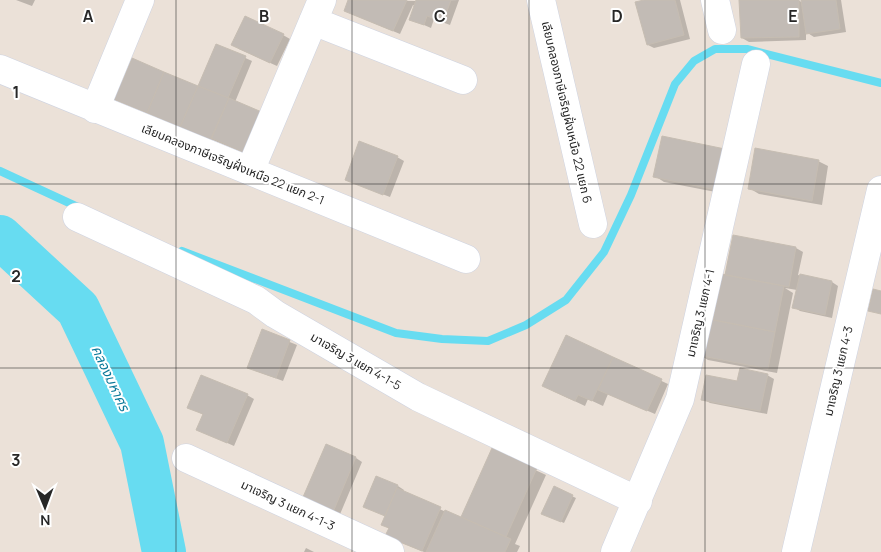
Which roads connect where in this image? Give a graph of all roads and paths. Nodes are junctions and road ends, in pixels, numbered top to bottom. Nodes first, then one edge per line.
1 (140, 0) edge
2 (540, 0) edge
3 (715, 0) edge
4 (318, 11) edge
5 (722, 30) dead end
6 (756, 64) dead end
7 (0, 69) edge
8 (463, 80) dead end
9 (96, 109) junction
10 (250, 171) junction
11 (881, 190) edge
12 (77, 217) dead end
13 (593, 224) dead end
14 (466, 259) dead end
15 (186, 458) dead end
16 (638, 501) junction
17 (390, 552) edge
18 (616, 552) edge
19 (796, 552) edge

1 - 9 street
2 - 13 street, เลียบคลองภาษีเจริญฝั่งเหนือ 22 แยก 6
3 - 5 street
4 - 8 street
4 - 10 street
6 - 16 street, มาเจริญ 3 แยก 4-1
7 - 9 street, เลียบคลองภาษีเจริญฝั่งเหนือ 22 แยก 2-1
9 - 10 street, เลียบคลองภาษีเจริญฝั่งเหนือ 22 แยก 2-1
10 - 14 street, เลียบคลองภาษีเจริญฝั่งเหนือ 22 แยก 2-1
11 - 19 street, มาเจริญ 3 แยก 4-3
12 - 16 street, มาเจริญ 3 แยก 4-1-5
15 - 17 street, มาเจริญ 3 แยก 4-1-3
16 - 18 street, มาเจริญ 3 แยก 4-1

